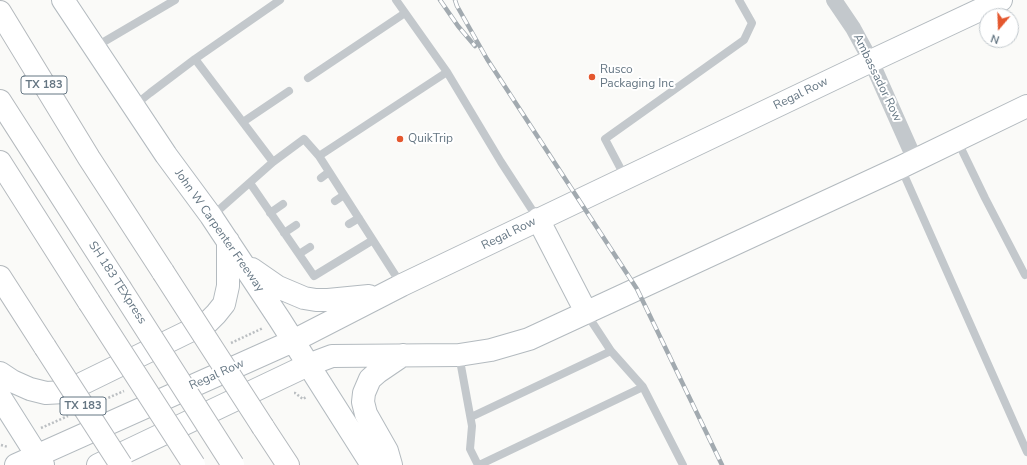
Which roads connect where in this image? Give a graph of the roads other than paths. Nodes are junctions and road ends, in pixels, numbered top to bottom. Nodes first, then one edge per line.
1 (63, 0) edge
2 (175, 0) edge
3 (280, 0) edge
4 (396, 0) edge
5 (739, 0) edge
6 (834, 0) edge
7 (1001, 0) edge
8 (0, 12) edge
9 (405, 13) junction
10 (94, 47) junction
11 (195, 59) junction
12 (871, 60) junction
13 (447, 72) junction
14 (308, 78) dead end
15 (289, 91) dead end
16 (0, 101) edge
17 (1027, 106) edge
18 (133, 107) junction
19 (243, 122) junction
20 (956, 140) junction
21 (319, 156) junction
22 (0, 162) edge
23 (273, 162) junction
24 (908, 163) junction
25 (330, 172) junction
26 (321, 178) dead end
27 (625, 178) junction
28 (250, 182) junction
29 (344, 195) junction
30 (335, 200) dead end
31 (283, 204) dead end
32 (270, 212) junction
33 (211, 216) junction
34 (359, 218) junction
35 (538, 219) junction
36 (349, 224) dead end
37 (296, 225) dead end
38 (284, 232) junction
39 (373, 240) junction
40 (228, 241) junction
41 (310, 247) dead end
42 (299, 254) junction
43 (241, 262) junction
44 (1025, 275) dead end
45 (0, 277) edge
46 (402, 284) junction
47 (380, 295) junction
48 (586, 312) junction
49 (293, 341) junction
50 (611, 351) junction
51 (403, 355) junction
52 (458, 355) junction
53 (308, 365) junction
54 (0, 373) edge
55 (643, 387) junction
56 (0, 397) edge
57 (471, 417) junction
58 (1027, 452) edge
59 (40, 460) edge
60 (16, 465) edge
61 (98, 465) edge
62 (121, 465) edge
63 (194, 465) edge
64 (233, 465) edge
65 (288, 465) edge
66 (372, 465) edge
67 (391, 465) edge
68 (478, 465) edge
69 (682, 465) edge

1 - 10 main road, John W Carpenter Freeway
2 - 10 lane
3 - 11 lane
4 - 9 lane
5 - 27 lane
6 - 12 street, Ambassador Row
7 - 12 main road, Regal Row
8 - 65 main road, TX 183, bridge
9 - 13 lane
9 - 14 lane
10 - 18 main road, John W Carpenter Freeway
11 - 18 lane
11 - 19 lane
12 - 24 street, Ambassador Row
12 - 27 main road, Regal Row
13 - 21 lane
13 - 35 lane
15 - 19 lane
16 - 64 main road, SH 183 TEXpress, bridge
17 - 20 main road
18 - 33 main road, John W Carpenter Freeway
19 - 23 lane
20 - 24 main road
20 - 44 lane
21 - 23 lane
21 - 25 lane
22 - 63 main road, bridge
23 - 28 lane
24 - 48 main road
24 - 58 lane
25 - 26 lane
25 - 29 lane
27 - 35 main road, Regal Row
28 - 32 lane
28 - 33 lane
29 - 30 lane
29 - 34 lane
31 - 32 lane
32 - 38 lane
33 - 40 main road, John W Carpenter Freeway
34 - 36 lane
34 - 39 lane
35 - 46 main road, Regal Row
35 - 48 main road
37 - 38 lane
38 - 42 lane
39 - 42 lane
39 - 46 lane
40 - 43 main road, John W Carpenter Freeway
40 - 54 main road
41 - 42 lane
43 - 47 main road
43 - 49 main road, John W Carpenter Freeway
45 - 62 main road, TX 183, bridge
46 - 47 main road, Regal Row
47 - 49 main road, Regal Row
48 - 50 lane
48 - 52 main road
49 - 53 main road, John W Carpenter Freeway
49 - 59 main road, Regal Row
50 - 55 lane
50 - 57 lane
51 - 52 main road
51 - 53 main road
51 - 67 main road
52 - 57 lane
53 - 61 main road
53 - 66 main road, John W Carpenter Freeway
55 - 68 lane
55 - 69 lane
56 - 59 main road
57 - 68 lane
59 - 60 main road, Regal Row

